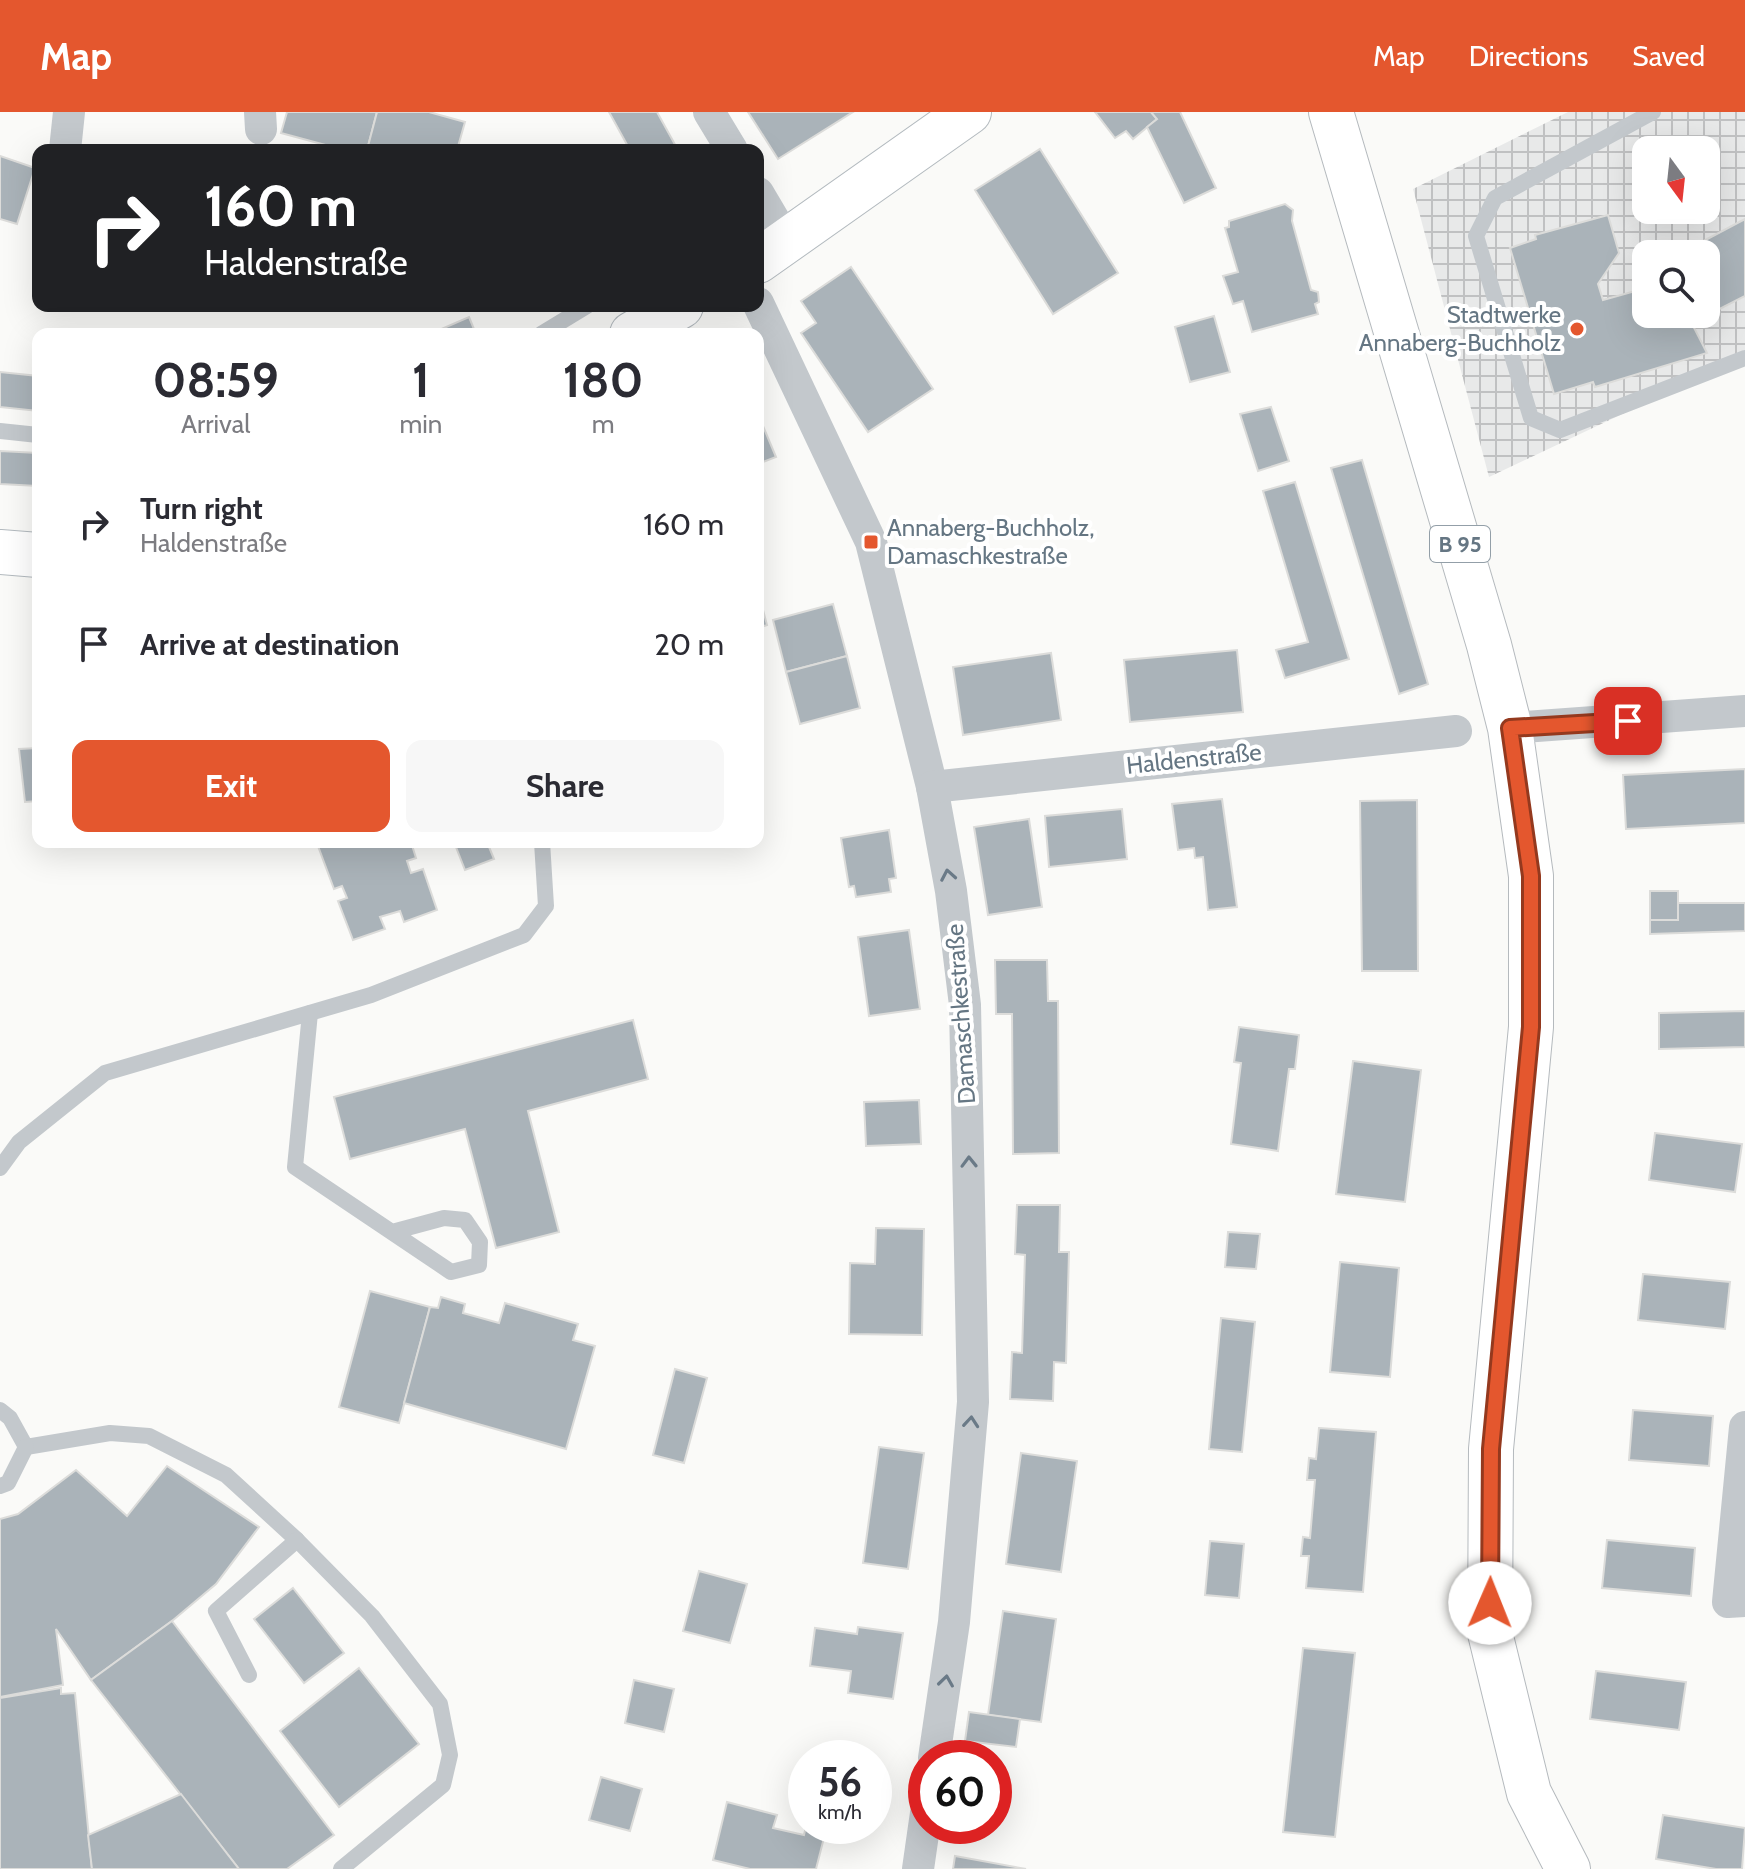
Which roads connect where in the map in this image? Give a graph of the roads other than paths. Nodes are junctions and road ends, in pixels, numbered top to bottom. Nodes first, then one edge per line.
1 (69, 112) edge
2 (709, 112) edge
3 (969, 112) edge
4 (1331, 112) edge
5 (1653, 112) edge
6 (66, 144) edge
7 (728, 144) edge
8 (764, 218) edge
9 (772, 251) edge
10 (577, 312) edge
11 (762, 312) edge
12 (551, 328) edge
13 (1745, 358) edge
14 (0, 431) edge
15 (32, 434) edge
16 (0, 552) edge
17 (32, 555) edge
18 (1745, 711) edge
19 (1510, 728) junction
20 (1456, 731) dead end
21 (932, 787) junction
22 (542, 848) edge
23 (310, 1013) junction
24 (0, 1168) edge
25 (392, 1232) junction
26 (0, 1410) edge
27 (1745, 1427) edge
28 (26, 1447) junction
29 (0, 1486) edge
30 (297, 1540) junction
31 (1745, 1601) edge
32 (249, 1675) dead end
33 (937, 1740) edge
34 (922, 1844) edge
35 (341, 1869) edge
36 (918, 1869) edge
37 (1568, 1869) edge

1 - 6 street
2 - 7 street
3 - 9 main road
4 - 19 main road, B 95
5 - 13 lane
8 - 9 street
10 - 12 lane
11 - 21 street, Damaschkestraße
14 - 15 lane
16 - 17 main road
18 - 19 street
19 - 37 main road, B 95
20 - 21 street, Haldenstraße
33 -> 21 street, Damaschkestraße
22 - 23 lane
23 - 24 lane
23 - 25 lane
25 - 25 lane
26 - 28 lane
27 - 31 street
28 - 29 lane
28 - 30 lane
30 - 32 lane
30 - 35 lane
34 - 36 street

